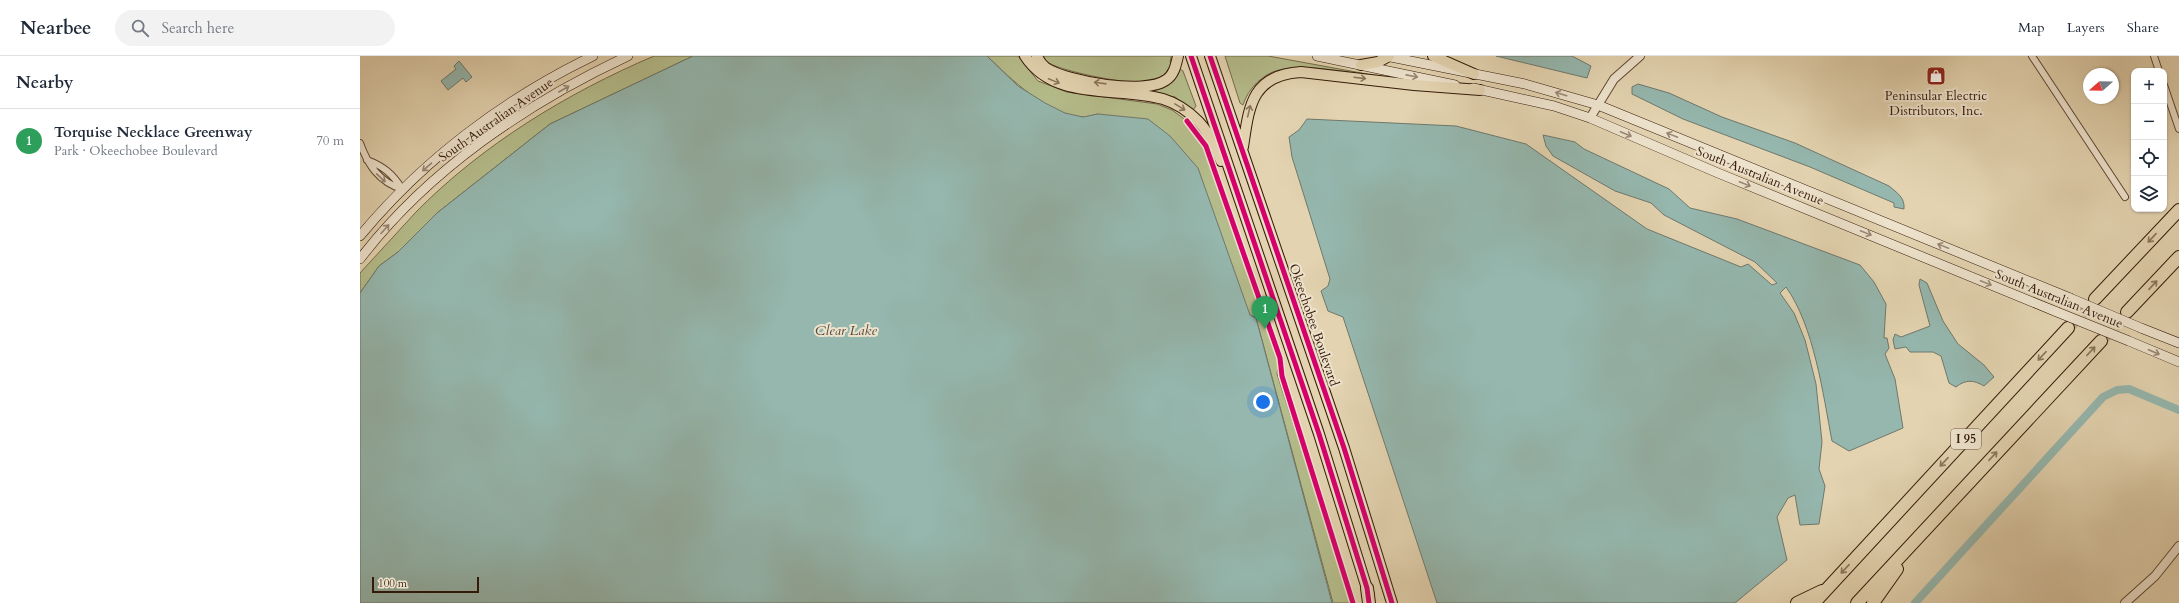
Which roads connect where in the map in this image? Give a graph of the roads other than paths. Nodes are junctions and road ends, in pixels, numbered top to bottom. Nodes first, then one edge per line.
1 (593, 56) edge
2 (628, 56) edge
3 (1025, 56) edge
4 (1037, 56) edge
5 (1178, 56) edge
6 (1191, 56) edge
7 (1210, 56) edge
8 (1317, 56) edge
9 (1388, 56) edge
10 (1433, 56) edge
11 (1640, 56) edge
12 (2032, 56) edge
13 (2154, 56) edge
14 (1360, 65) junction
15 (2158, 68) edge
16 (1474, 74) junction
17 (1480, 90) junction
18 (2167, 93) edge
19 (1598, 105) junction
20 (1590, 118) junction
21 (2179, 129) edge
22 (360, 143) edge
23 (1243, 149) junction
24 (365, 159) junction
25 (402, 189) junction
26 (1238, 193) junction
27 (2125, 197) dead end
28 (413, 202) junction
29 (2179, 210) edge
30 (360, 236) edge
31 (2179, 257) edge
32 (360, 259) edge
33 (2095, 299) tunnel mouth
34 (2127, 312) tunnel mouth
35 (2068, 328) tunnel mouth
36 (2101, 341) tunnel mouth
37 (2179, 343) edge
38 (2179, 362) edge
39 (1928, 526) junction
40 (2179, 546) edge
41 (1367, 588) joint
42 (1827, 588) junction
43 (1370, 603) edge
44 (1392, 603) edge
45 (1797, 603) edge
46 (1814, 603) edge
47 (1857, 603) edge
48 (1873, 603) edge
49 (2125, 603) edge

1 -> 25 main road, South Australian Avenue
28 -> 2 main road, South Australian Avenue
3 -> 26 main road
5 -> 4 main road
6 - 26 main road
7 - 23 main road, Okeechobee Boulevard
8 - 14 main road, South Australian Avenue
9 - 14 main road
9 - 16 main road, South Australian Avenue
10 - 16 main road
11 - 19 street
12 - 27 street
13 - 15 street
14 -> 17 main road, South Australian Avenue
19 -> 16 main road, South Australian Avenue
17 - 20 main road, South Australian Avenue
23 -> 17 main road
18 - 21 street
19 - 20 street
37 -> 19 main road, South Australian Avenue, bridge
20 -> 38 main road, South Australian Avenue, bridge
22 - 24 street
23 - 44 main road, Okeechobee Boulevard
24 -> 25 street
24 - 25 street
25 - 28 main road
25 - 30 main road, South Australian Avenue
26 - 41 main road
32 -> 28 main road, South Australian Avenue
29 -> 33 highway
34 -> 31 highway
35 -> 42 highway, I 95
39 -> 36 highway, I 95
39 - 47 highway, I 95
39 - 48 highway
40 - 49 street
41 - 43 highway
42 - 45 highway
42 - 46 highway, I 95

